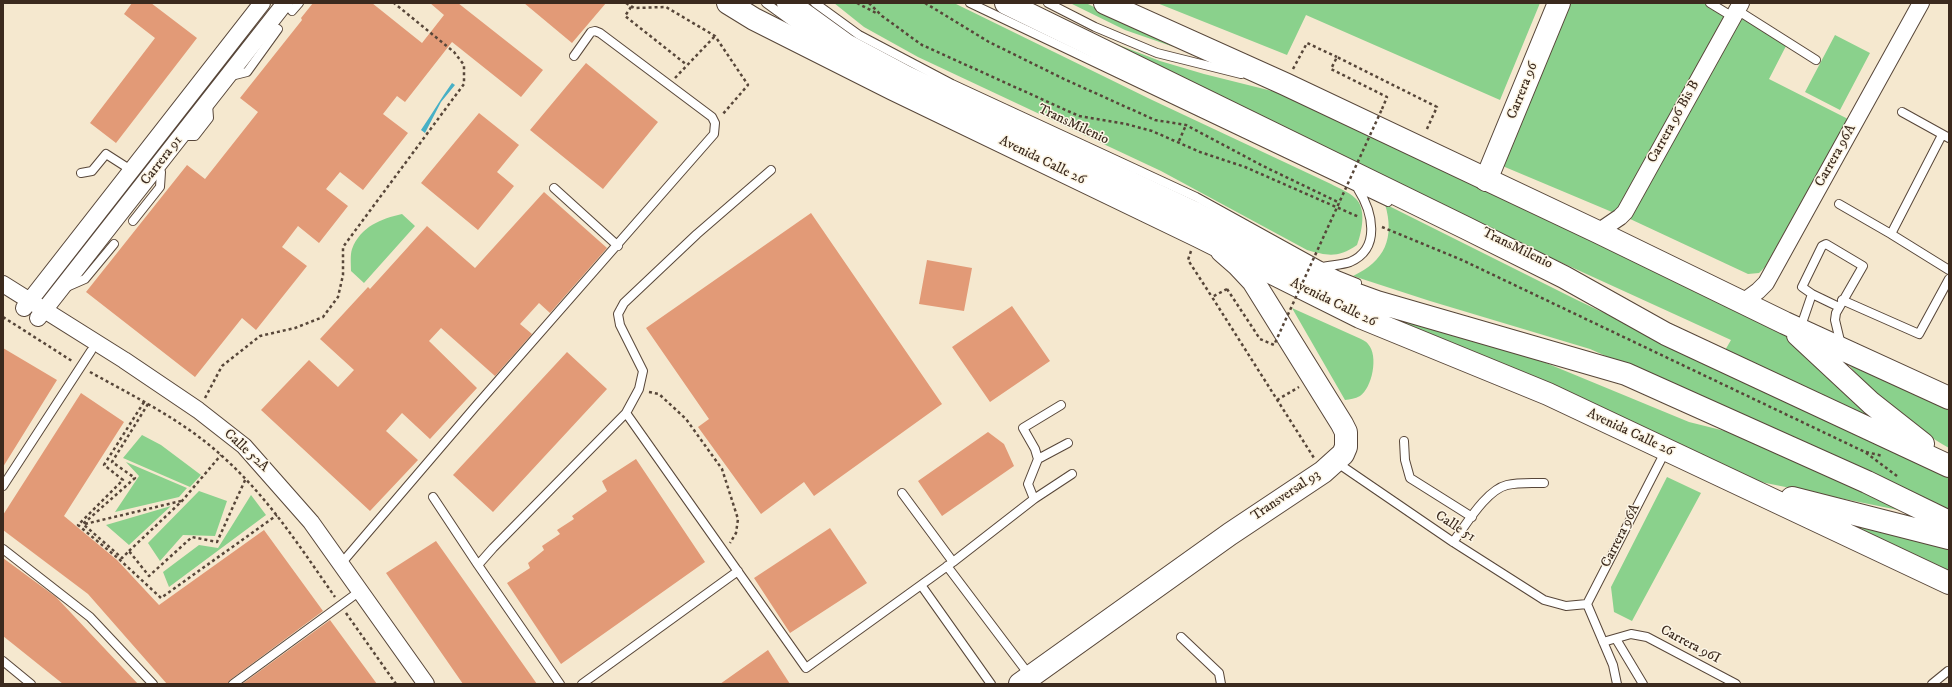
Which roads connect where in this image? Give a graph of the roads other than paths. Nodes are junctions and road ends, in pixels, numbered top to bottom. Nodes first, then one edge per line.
1 (262, 3) edge
2 (299, 3) edge
3 (728, 3) edge
4 (766, 3) edge
5 (788, 3) edge
6 (815, 3) edge
7 (970, 3) edge
8 (1006, 3) edge
9 (1048, 3) edge
10 (1105, 3) edge
11 (1559, 3) edge
12 (1710, 3) edge
13 (1921, 3) edge
14 (289, 7) edge
15 (1737, 10) edge
16 (278, 29) dead end
17 (574, 56) dead end
18 (1816, 60) dead end
19 (228, 76) junction
20 (1284, 84) junction
21 (893, 89) junction
22 (1902, 112) dead end
23 (1945, 136) edge
24 (156, 168) junction
25 (131, 170) junction
26 (771, 170) dead end
27 (82, 173) dead end
28 (1486, 180) junction
29 (554, 188) dead end
30 (1358, 188) junction
31 (1394, 204) dead end
32 (1839, 204) dead end
33 (133, 221) dead end
34 (1598, 232) junction
35 (1891, 234) junction
36 (114, 244) dead end
37 (1213, 244) junction
38 (618, 246) junction
39 (1513, 261) dead end
40 (1322, 267) junction
41 (1949, 270) edge
42 (1949, 279) edge
43 (3, 284) edge
44 (65, 284) junction
45 (1366, 287) dead end
46 (1812, 294) junction
47 (3, 296) edge
48 (1743, 302) junction
49 (1841, 304) junction
50 (27, 305) junction
51 (1433, 309) dead end
52 (41, 314) junction
53 (1792, 326) junction
54 (1666, 334) junction
55 (1843, 349) junction
56 (91, 350) junction
57 (1572, 358) junction
58 (1949, 398) edge
59 (1061, 405) dead end
60 (626, 413) junction
61 (1404, 441) dead end
62 (1068, 443) dead end
63 (1666, 449) junction
64 (1038, 459) junction
65 (1949, 460) edge
66 (1949, 466) edge
67 (1329, 467) junction
68 (1072, 474) dead end
69 (1731, 480) junction
70 (1544, 483) dead end
71 (3, 486) edge
72 (902, 493) dead end
73 (433, 497) dead end
74 (1034, 499) junction
75 (1472, 516) junction
76 (1949, 522) edge
77 (1949, 538) edge
78 (1453, 542) junction
79 (3, 550) edge
80 (950, 564) junction
81 (478, 565) junction
82 (338, 567) junction
83 (738, 571) junction
84 (1948, 583) edge
85 (921, 585) junction
86 (357, 594) junction
87 (1586, 604) junction
88 (1181, 637) dead end
89 (1616, 639) junction
90 (1604, 642) junction
91 (3, 661) edge
92 (1949, 671) edge
93 (1025, 680) edge
94 (420, 683) edge
95 (31, 684) edge
96 (153, 684) edge
97 (233, 684) edge
98 (560, 684) edge
99 (582, 684) edge
100 (991, 684) edge
101 (1221, 684) edge
102 (1617, 684) edge
103 (1643, 684) edge
104 (1736, 684) edge
105 (1932, 684) edge

1 - 25 street, Carrera 91
2 - 14 lane
3 - 21 main road, Avenida Calle 26
4 - 21 lane
5 - 57 main road, Avenida Calle 26
6 - 40 lane, TransMilenio
7 - 30 lane
8 - 54 main road
9 - 20 lane
10 - 20 main road
11 - 28 main road, Carrera 96
12 - 15 lane
13 - 48 street, Carrera 96A
14 - 19 street, Carrera 91
15 - 18 lane
15 - 34 street, Carrera 96 Bis B
16 - 19 lane
17 - 38 lane
19 - 24 street, Carrera 91
20 - 28 main road
21 - 37 main road, Avenida Calle 26
22 - 23 lane
23 - 35 lane
24 - 33 lane
24 - 44 street, Carrera 91
25 - 27 lane
25 - 50 street, Carrera 91
26 - 60 lane
28 - 34 main road
29 - 38 lane
30 - 31 lane
30 - 40 lane
32 - 35 lane
34 - 48 main road
35 - 41 lane
36 - 44 lane
37 - 63 main road, Avenida Calle 26
37 - 67 main road, Transversal 93
38 - 82 lane
39 - 54 lane, TransMilenio
40 - 45 lane, TransMilenio
42 - 49 lane
43 - 50 street, Calle 52A
44 - 52 street, Carrera 91
46 - 49 lane
46 - 49 lane
46 - 53 lane
47 - 50 street, Calle 52A
48 - 53 main road
49 - 55 lane
50 - 52 street, Calle 52A
51 - 57 lane
52 - 56 street, Calle 52A
52 - 82 street, Calle 52A
53 - 55 main road
53 - 65 main road
54 - 66 main road
55 - 58 main road
56 - 71 lane
56 - 82 street, Calle 52A
57 - 76 main road, Avenida Calle 26
59 - 64 lane
60 - 81 lane
60 - 83 lane
61 - 75 lane
62 - 64 lane
63 - 69 main road, Avenida Calle 26
63 - 87 lane, Carrera 96A
64 - 74 lane
67 - 78 lane, Calle 51
67 - 93 main road, Transversal 93
68 - 74 lane
69 - 77 main road
69 - 84 main road, Avenida Calle 26
70 - 75 lane
72 - 80 lane
73 - 81 lane
74 - 80 lane
75 - 78 lane
78 - 87 lane, Calle 51
79 - 96 lane
80 - 85 lane
80 - 93 lane
81 - 98 lane
82 - 86 street, Calle 52A
83 - 85 lane
83 - 99 lane
85 - 100 lane
86 - 94 street, Calle 52A
86 - 97 lane
87 - 90 lane
88 - 101 lane
89 - 90 lane
89 - 103 lane
89 - 104 lane, Carrera 96I
90 - 102 lane
91 - 95 lane
92 - 105 lane

